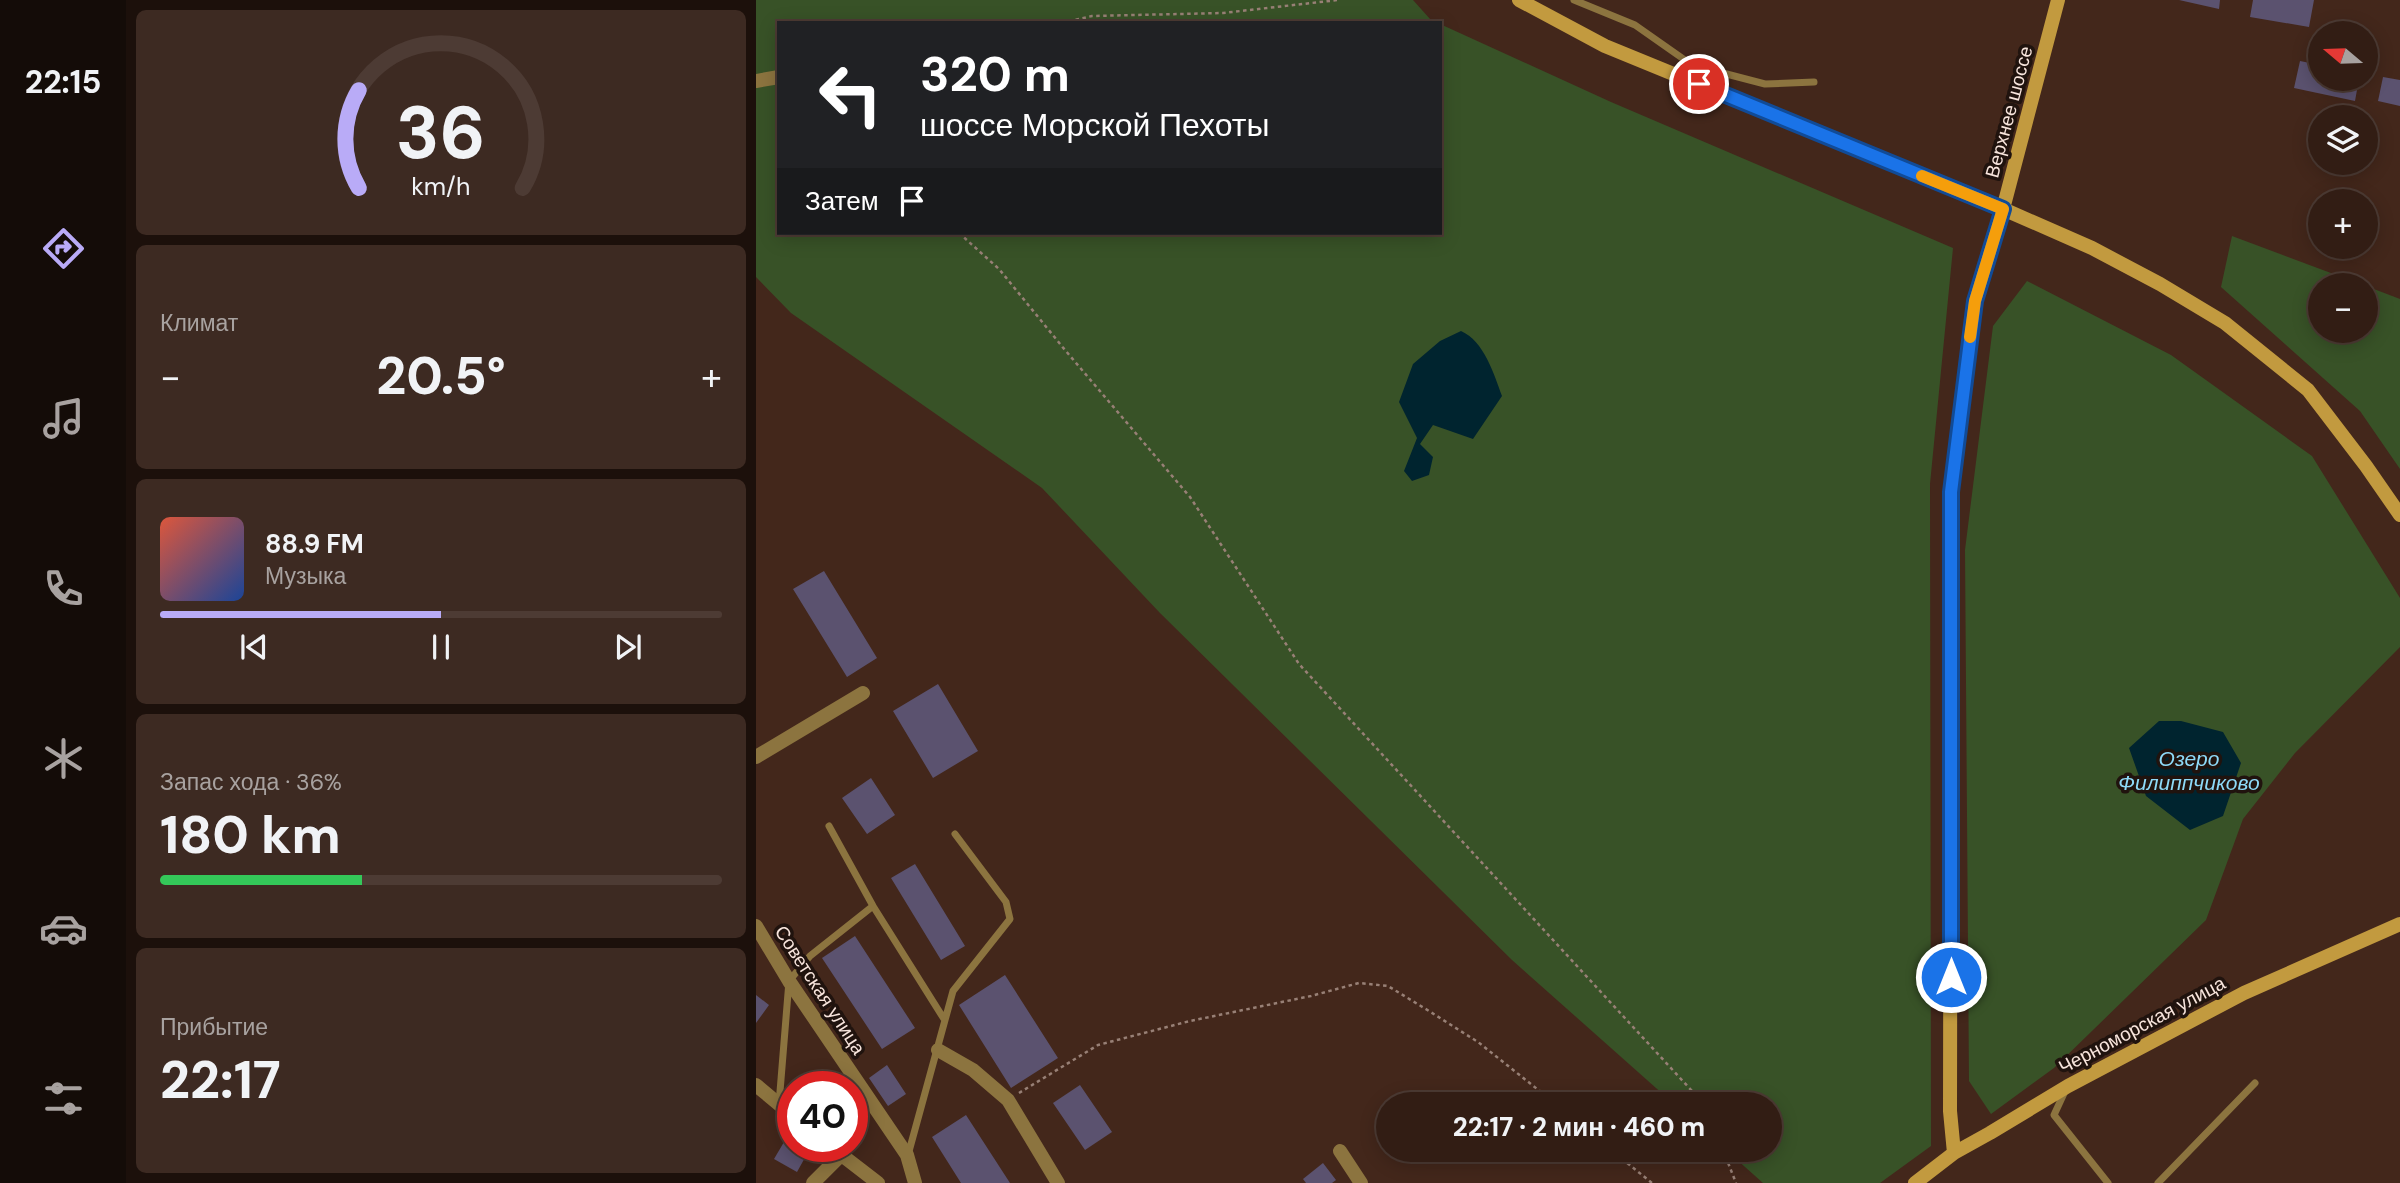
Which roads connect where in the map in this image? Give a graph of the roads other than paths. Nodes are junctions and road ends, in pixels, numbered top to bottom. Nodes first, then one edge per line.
1 (1519, 0) edge
2 (1574, 0) edge
3 (2059, 0) edge
4 (777, 77) edge
5 (756, 81) edge
6 (1814, 82) dead end
7 (2003, 209) junction
8 (2400, 515) edge
9 (863, 693) dead end
10 (756, 757) edge
11 (829, 826) dead end
12 (955, 834) dead end
13 (873, 906) junction
14 (2400, 925) edge
15 (756, 926) edge
16 (789, 981) junction
17 (944, 1019) junction
18 (938, 1050) junction
19 (782, 1071) edge
20 (2255, 1083) dead end
21 (756, 1085) edge
22 (2068, 1086) junction
23 (777, 1102) edge
24 (1340, 1151) dead end
25 (1954, 1153) junction
26 (907, 1155) junction
27 (827, 1162) edge
28 (850, 1162) edge
29 (813, 1183) edge
30 (878, 1183) edge
31 (915, 1183) edge
32 (1058, 1183) edge
33 (1361, 1183) edge
34 (1915, 1183) edge
35 (2108, 1183) edge
36 (2158, 1183) edge

1 - 7 street
2 - 6 lane
3 - 7 street, Верхнее шоссе
4 - 5 street
7 - 8 street
7 - 25 street, Верхнее шоссе
9 - 10 street
11 - 13 lane
12 - 17 lane
13 - 16 lane
13 - 17 lane
14 - 22 street, Черноморская улица
15 - 16 street, Советская улица
16 - 19 lane
16 - 26 street, Советская улица
17 - 18 lane
18 - 26 lane
18 - 32 street
20 - 36 lane
21 - 23 street
22 - 25 street, Черноморская улица
22 - 35 lane
24 - 33 street
25 - 34 street, Черноморская улица
26 - 31 street, Советская улица
27 - 29 street
28 - 30 street

